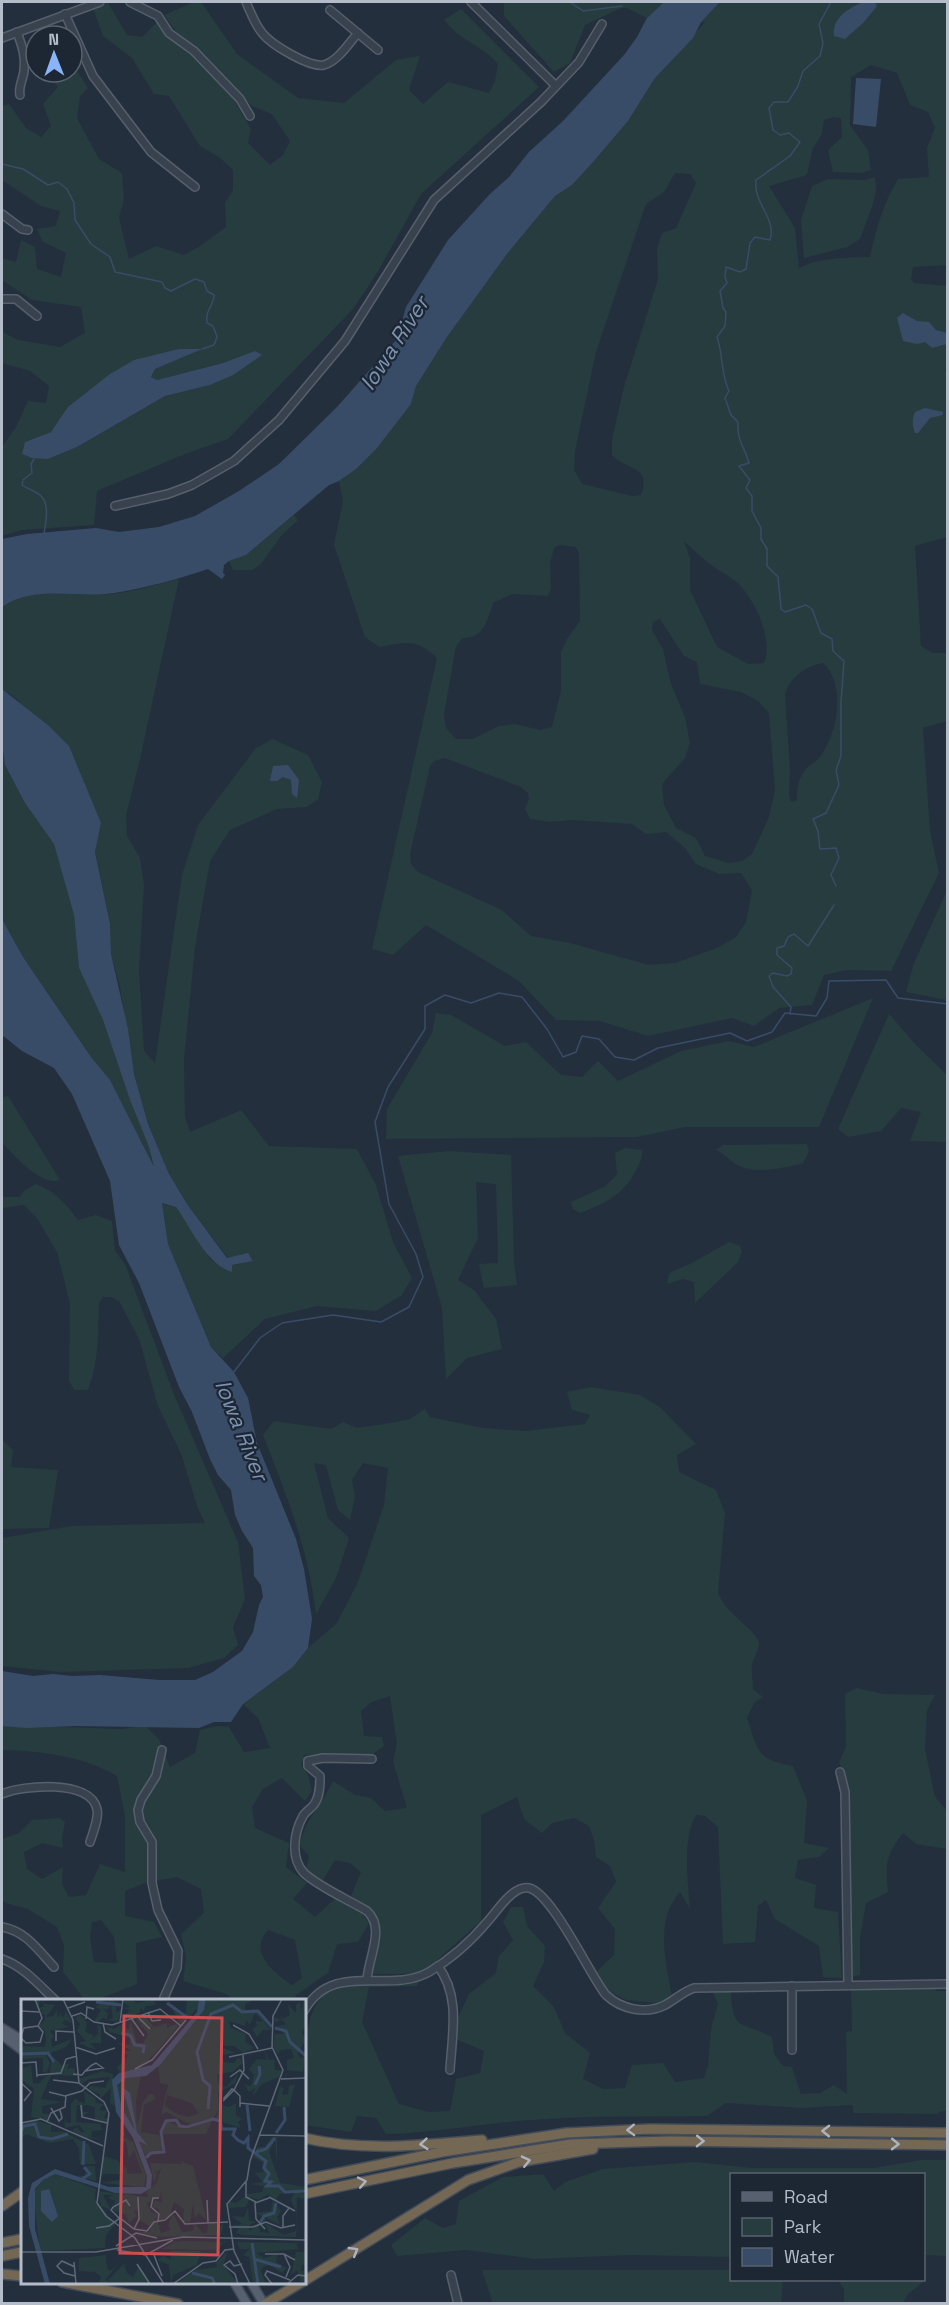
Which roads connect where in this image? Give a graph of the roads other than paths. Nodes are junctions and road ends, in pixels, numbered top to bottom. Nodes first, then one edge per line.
1 (100, 2) edge
2 (130, 2) edge
3 (246, 2) edge
4 (471, 2) edge
5 (330, 10) dead end
6 (65, 14) junction
7 (602, 24) dead end
8 (17, 32) junction
9 (358, 33) junction
10 (2, 38) edge
11 (378, 50) dead end
12 (555, 85) junction
13 (20, 95) dead end
14 (250, 116) dead end
15 (195, 187) dead end
16 (2, 214) edge
17 (28, 230) dead end
18 (2, 298) edge
19 (37, 316) dead end
20 (116, 506) dead end
21 (162, 1750) dead end
22 (372, 1759) dead end
23 (840, 1772) dead end
24 (2, 1794) edge
25 (90, 1842) dead end
26 (2, 1927) edge
27 (2, 1959) edge
28 (438, 1966) junction
29 (54, 1967) dead end
30 (367, 1980) junction
31 (948, 1983) edge
32 (848, 1985) junction
33 (792, 1986) junction
34 (53, 1999) edge
35 (164, 1999) edge
36 (306, 2009) edge
37 (2, 2028) edge
38 (2, 2035) edge
39 (21, 2039) edge
40 (21, 2049) edge
41 (792, 2050) dead end
42 (450, 2070) dead end
43 (566, 2133) junction
44 (948, 2133) edge
45 (306, 2138) edge
46 (670, 2141) junction
47 (948, 2145) edge
48 (306, 2180) edge
49 (21, 2193) edge
50 (306, 2194) edge
51 (2, 2206) edge
52 (21, 2239) edge
53 (2, 2243) edge
54 (21, 2252) edge
55 (2, 2256) edge
56 (2, 2274) edge
57 (452, 2275) dead end
58 (21, 2276) edge
59 (306, 2280) edge
60 (68, 2284) edge
61 (235, 2284) edge
62 (252, 2284) edge
63 (300, 2284) edge
64 (178, 2304) edge
65 (247, 2304) edge
66 (265, 2304) edge
67 (458, 2304) edge

1 - 6 street
2 - 14 street
3 - 9 street
4 - 12 street
5 - 9 street
6 - 8 street
6 - 15 street
7 - 12 street
8 - 10 street
8 - 13 street
9 - 11 street
12 - 20 street
16 - 17 street
18 - 19 street
21 - 35 street
22 - 30 street
23 - 32 street
24 - 25 street
26 - 29 street
27 - 34 street
28 - 30 street
28 - 33 street
28 - 42 street
30 - 36 street
31 - 32 street
32 - 33 street
33 - 41 street
37 - 39 main road
38 - 40 main road
44 -> 43 highway
43 -> 45 highway
43 - 48 highway
46 -> 47 highway
50 -> 46 highway
59 -> 46 highway
49 - 51 highway
52 - 53 highway
54 - 55 highway
56 - 58 highway
57 - 67 street
60 - 64 highway
61 - 65 main road
62 - 66 main road
63 - 66 highway

